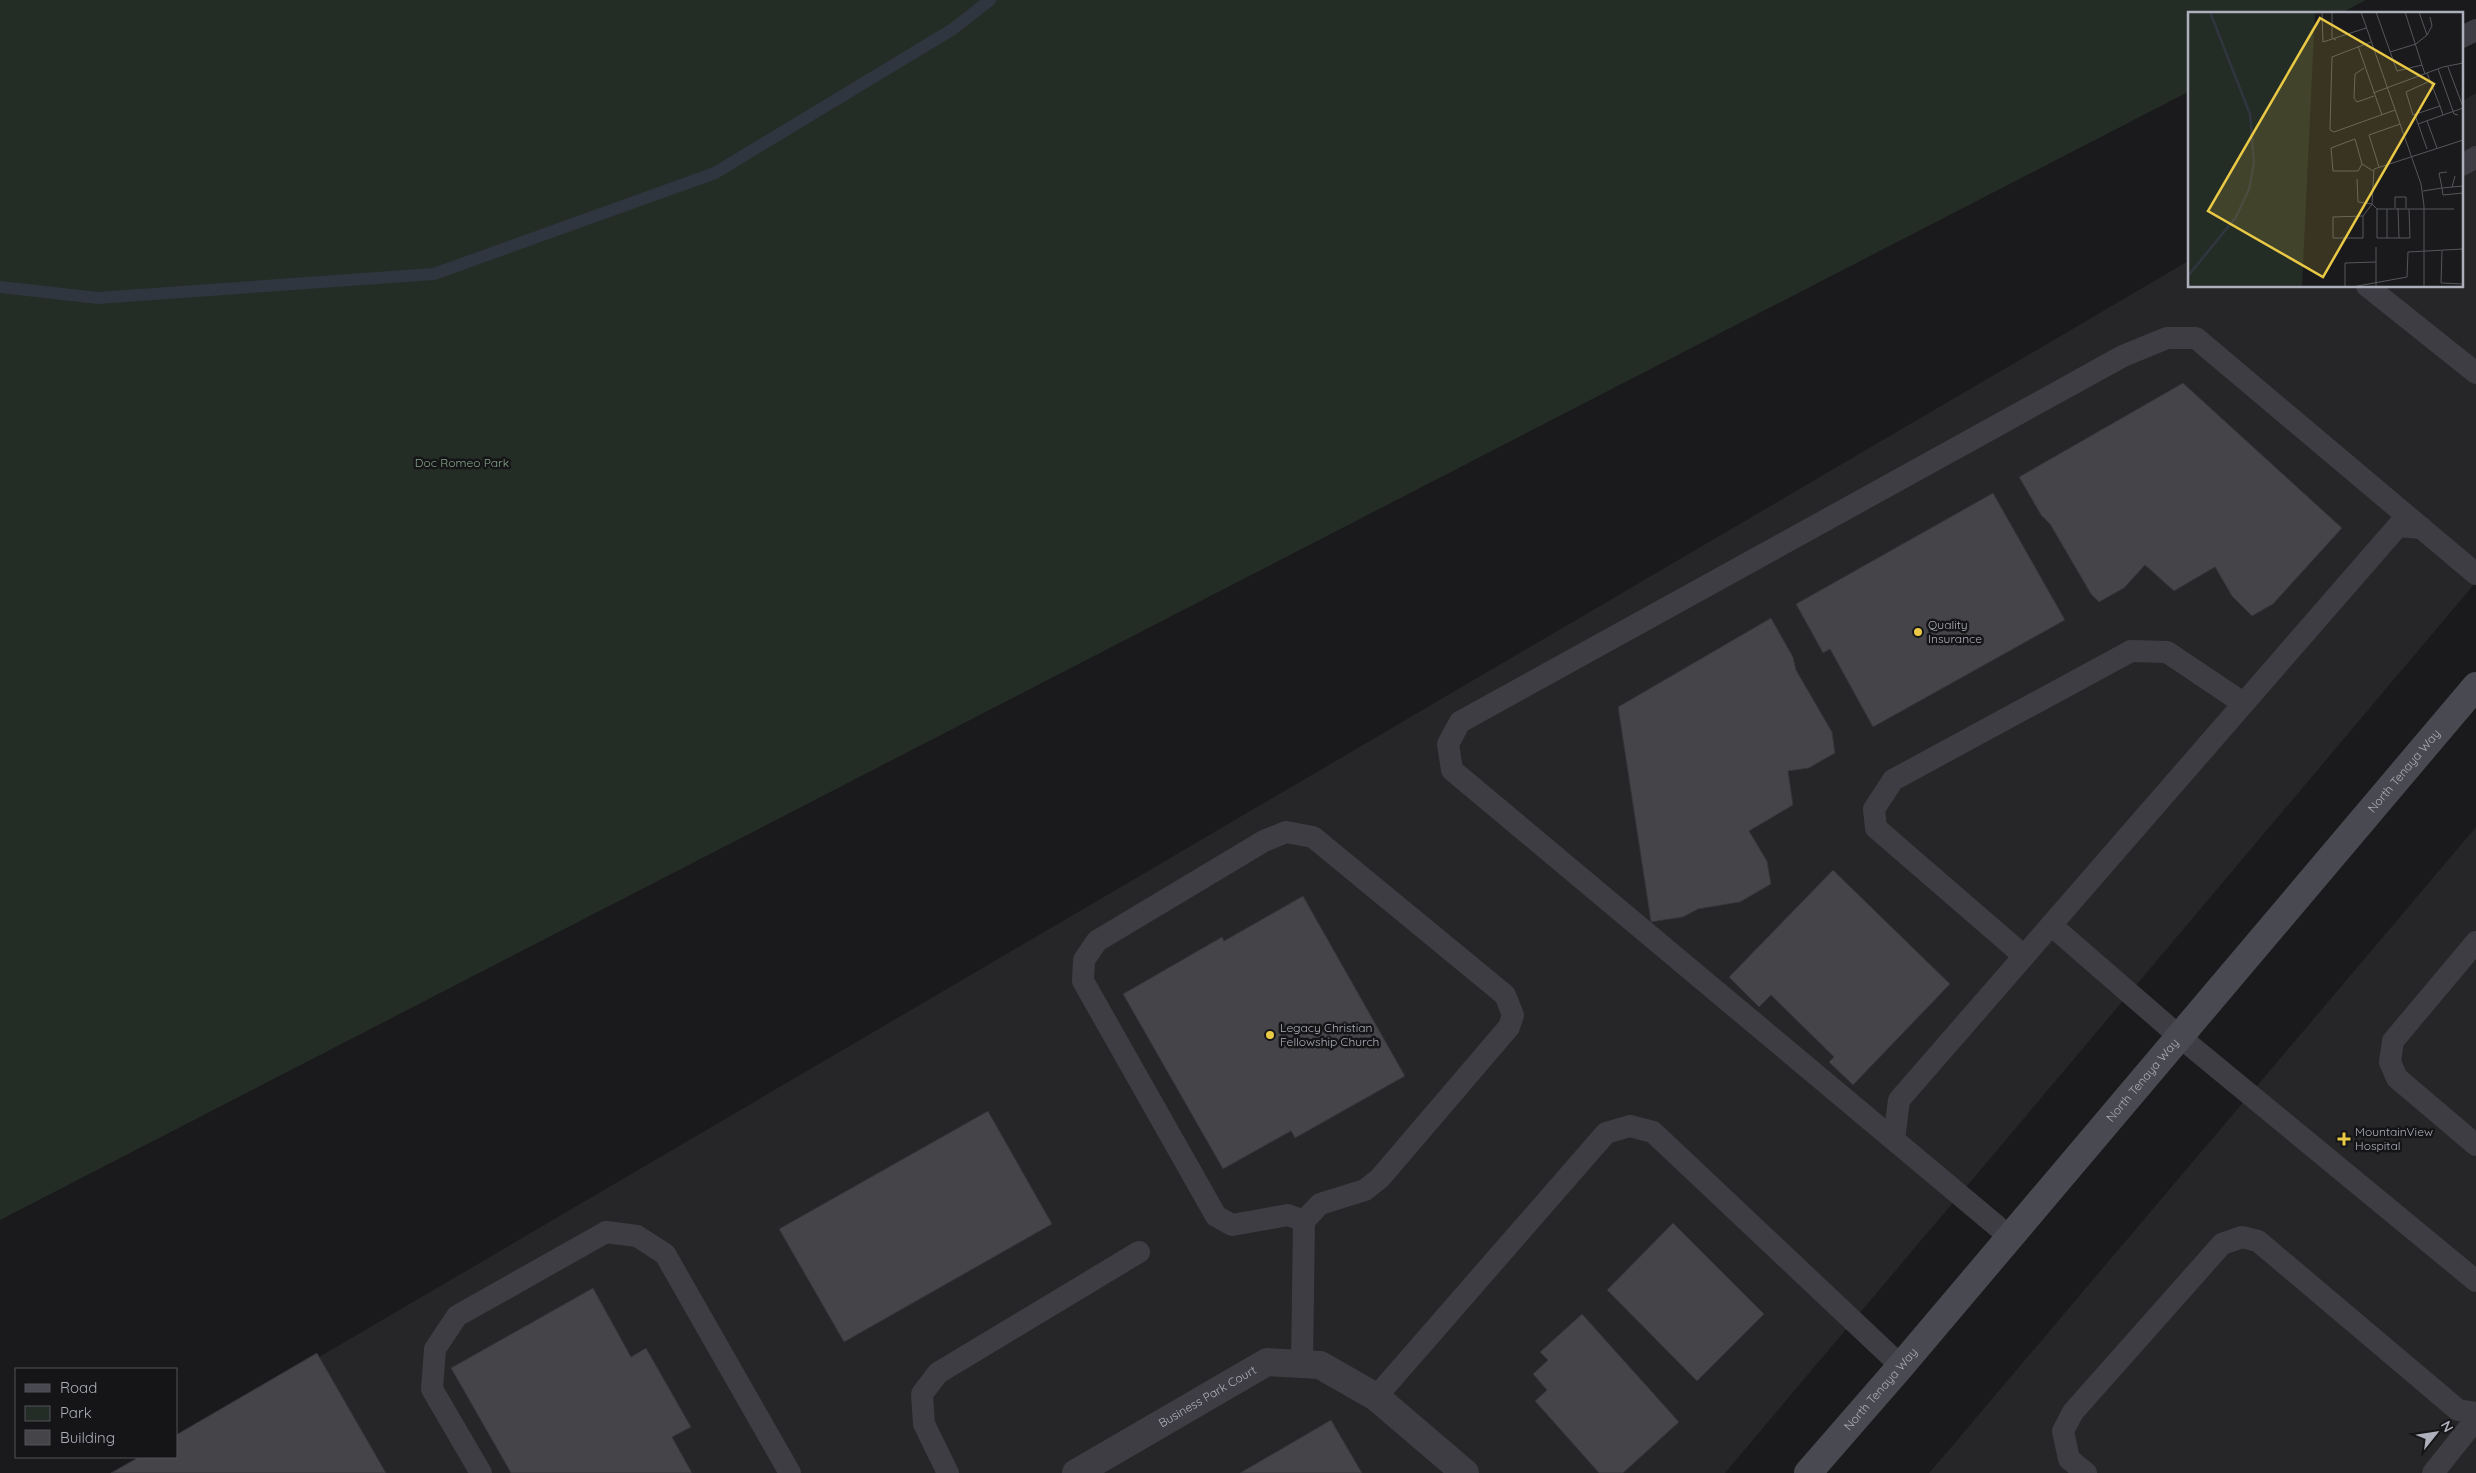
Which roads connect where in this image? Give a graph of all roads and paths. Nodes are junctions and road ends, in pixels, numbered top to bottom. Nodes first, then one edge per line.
1 (2476, 30) edge
2 (2464, 36) edge
3 (2476, 157) edge
4 (2464, 164) edge
5 (2370, 288) edge
6 (2476, 373) edge
7 (2422, 528) junction
8 (2476, 574) edge
9 (2476, 686) edge
10 (2243, 703) junction
11 (2051, 925) junction
12 (2476, 942) edge
13 (2024, 956) junction
14 (2180, 1037) junction
15 (1894, 1140) junction
16 (2476, 1145) edge
17 (1304, 1221) junction
18 (2010, 1237) junction
19 (1139, 1252) dead end
20 (2476, 1282) edge
21 (1302, 1364) junction
22 (1901, 1366) junction
23 (1376, 1397) junction
24 (2476, 1413) edge
25 (2476, 1419) edge
26 (2063, 1466) edge
27 (481, 1473) edge
28 (790, 1473) edge
29 (948, 1473) edge
30 (1076, 1473) edge
31 (1465, 1473) edge
32 (1808, 1473) edge
33 (2086, 1473) edge
34 (2433, 1473) edge

1 - 2 lane
3 - 4 lane
5 - 6 lane
7 - 8 lane
7 - 10 lane
7 - 15 lane
9 - 14 main road, North Tenaya Way
10 - 11 lane
10 - 13 lane
11 - 13 lane
11 - 14 lane
12 - 16 lane
13 - 15 lane
14 - 18 main road, North Tenaya Way
14 - 20 lane
15 - 18 lane
17 - 17 lane
17 - 21 lane
18 - 22 main road, North Tenaya Way
19 - 29 lane
21 - 23 street, Business Park Court
21 - 30 street, Business Park Court
22 - 23 lane
22 - 32 main road, North Tenaya Way
23 - 31 street, Business Park Court
24 - 26 lane
25 - 34 lane
26 - 33 lane
27 - 28 lane

